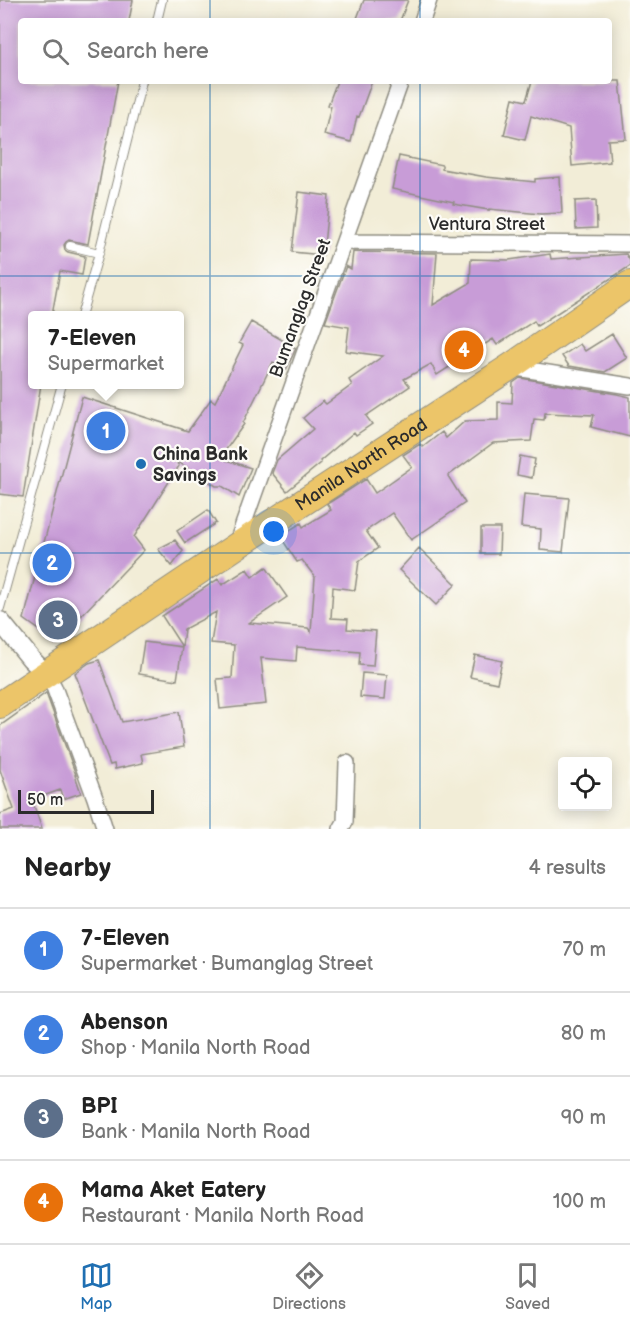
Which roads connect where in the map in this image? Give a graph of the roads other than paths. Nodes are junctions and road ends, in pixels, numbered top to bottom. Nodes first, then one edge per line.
1 (162, 0) edge
2 (429, 0) edge
3 (158, 18) edge
4 (423, 18) edge
5 (141, 84) edge
6 (399, 84) edge
7 (344, 242) junction
8 (630, 244) edge
9 (70, 246) dead end
10 (99, 253) junction
11 (630, 284) edge
12 (82, 311) edge
13 (510, 367) junction
14 (630, 386) edge
15 (61, 389) edge
16 (235, 547) junction
17 (0, 608) edge
18 (0, 621) edge
19 (46, 674) junction
20 (3, 695) edge
21 (346, 763) dead end
22 (105, 829) edge
23 (341, 829) edge

1 - 3 lane
2 - 4 street
5 - 10 lane
6 - 7 street, Bumanglag Street
7 - 8 street, Ventura Street
7 - 16 street, Bumanglag Street
9 - 10 lane
10 - 12 lane
11 - 13 highway, Manila North Road
13 - 14 street
13 - 16 highway, Manila North Road
15 - 17 lane
16 - 19 highway, Manila North Road
18 - 19 street
19 - 20 highway, Manila North Road
19 - 22 street
21 - 23 street

